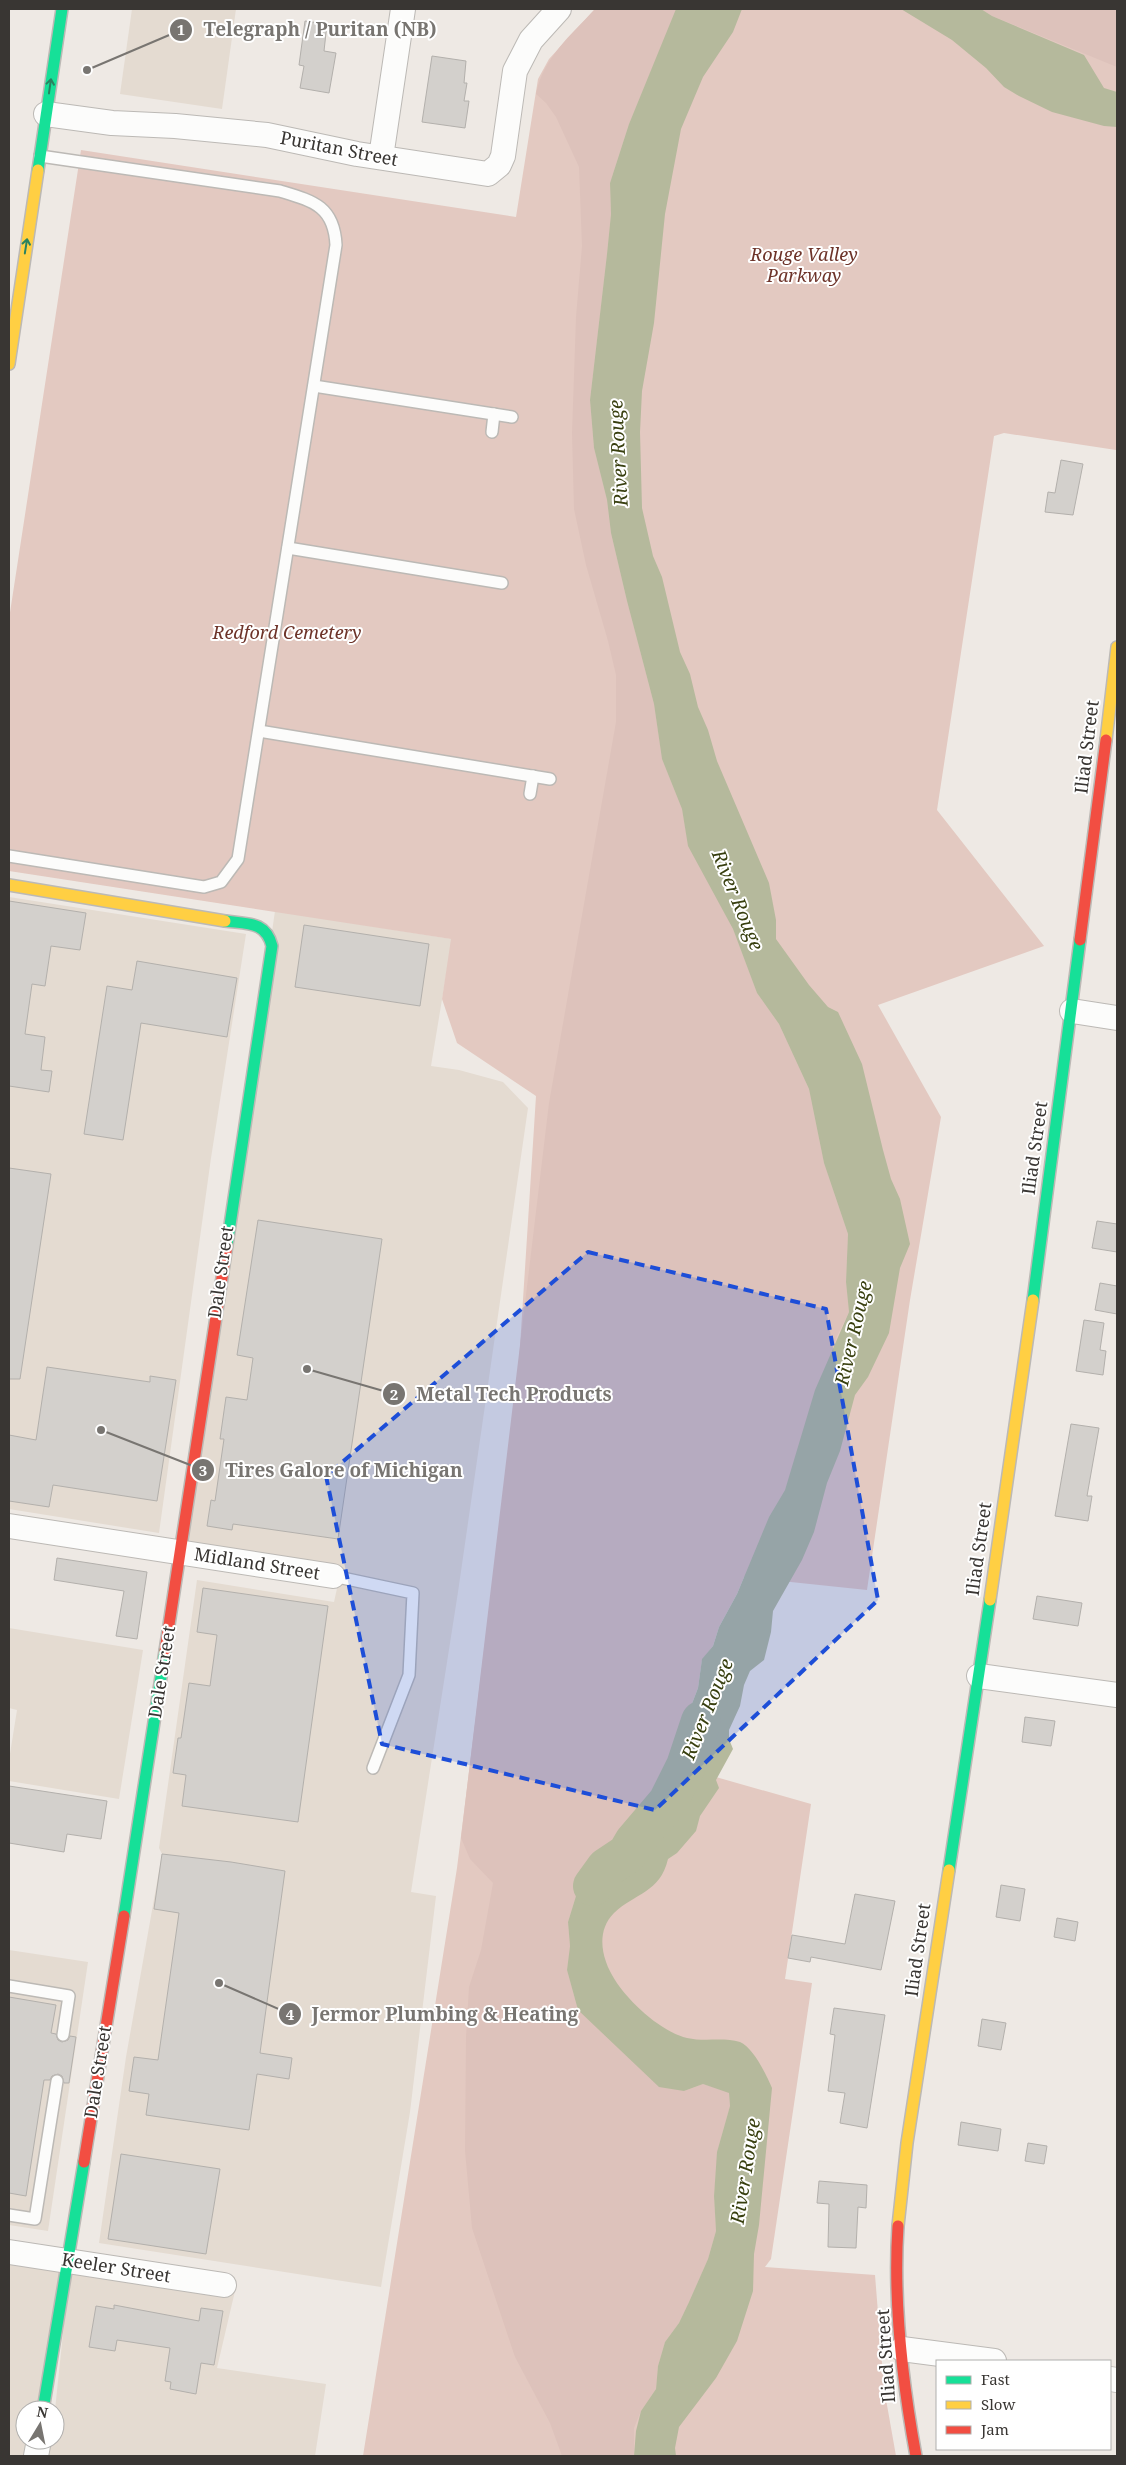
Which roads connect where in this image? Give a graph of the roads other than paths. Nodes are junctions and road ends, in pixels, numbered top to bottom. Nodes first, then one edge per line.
1 (62, 9) edge
2 (403, 9) edge
3 (559, 9) edge
4 (46, 114) junction
5 (40, 156) junction
6 (381, 157) junction
7 (22, 274) junction
8 (9, 285) edge
9 (9, 364) edge
10 (314, 386) junction
11 (494, 414) junction
12 (512, 417) dead end
13 (492, 432) dead end
14 (288, 548) junction
15 (502, 583) dead end
16 (1117, 647) edge
17 (259, 731) junction
18 (533, 776) junction
19 (550, 779) dead end
20 (530, 794) dead end
21 (9, 856) edge
22 (9, 885) edge
23 (1072, 1011) junction
24 (1117, 1018) edge
25 (9, 1526) edge
26 (180, 1552) junction
27 (333, 1576) joint
28 (979, 1676) junction
29 (1117, 1695) edge
30 (373, 1768) dead end
31 (9, 1986) edge
32 (64, 2035) dead end
33 (57, 2082) dead end
34 (9, 2215) edge
35 (9, 2252) edge
36 (67, 2260) junction
37 (224, 2285) dead end
38 (902, 2349) junction
39 (986, 2360) edge
40 (45, 2400) edge
41 (916, 2456) edge

4 -> 1 street
2 - 6 street
3 - 6 street, Puritan Street
4 - 5 street
4 - 6 street, Puritan Street
7 -> 5 street
5 - 10 lane
7 - 8 street
7 - 9 street
10 - 11 lane
10 - 14 lane
11 - 12 lane
11 - 13 lane
14 - 15 lane
14 - 17 lane
16 - 23 street, Iliad Street
17 - 18 lane
17 - 21 lane
18 - 19 lane
18 - 20 lane
22 - 26 street, Dale Street
23 - 24 street
23 - 28 street, Iliad Street
25 - 26 street, Midland Street
26 - 27 street, Midland Street
26 - 36 street, Dale Street
27 - 30 lane
28 - 29 street
28 - 38 street, Iliad Street
31 - 32 lane
33 - 34 lane
35 - 36 street, Keeler Street
36 - 37 street, Keeler Street
36 - 40 street, Dale Street
38 - 39 street
38 - 41 street, Iliad Street

